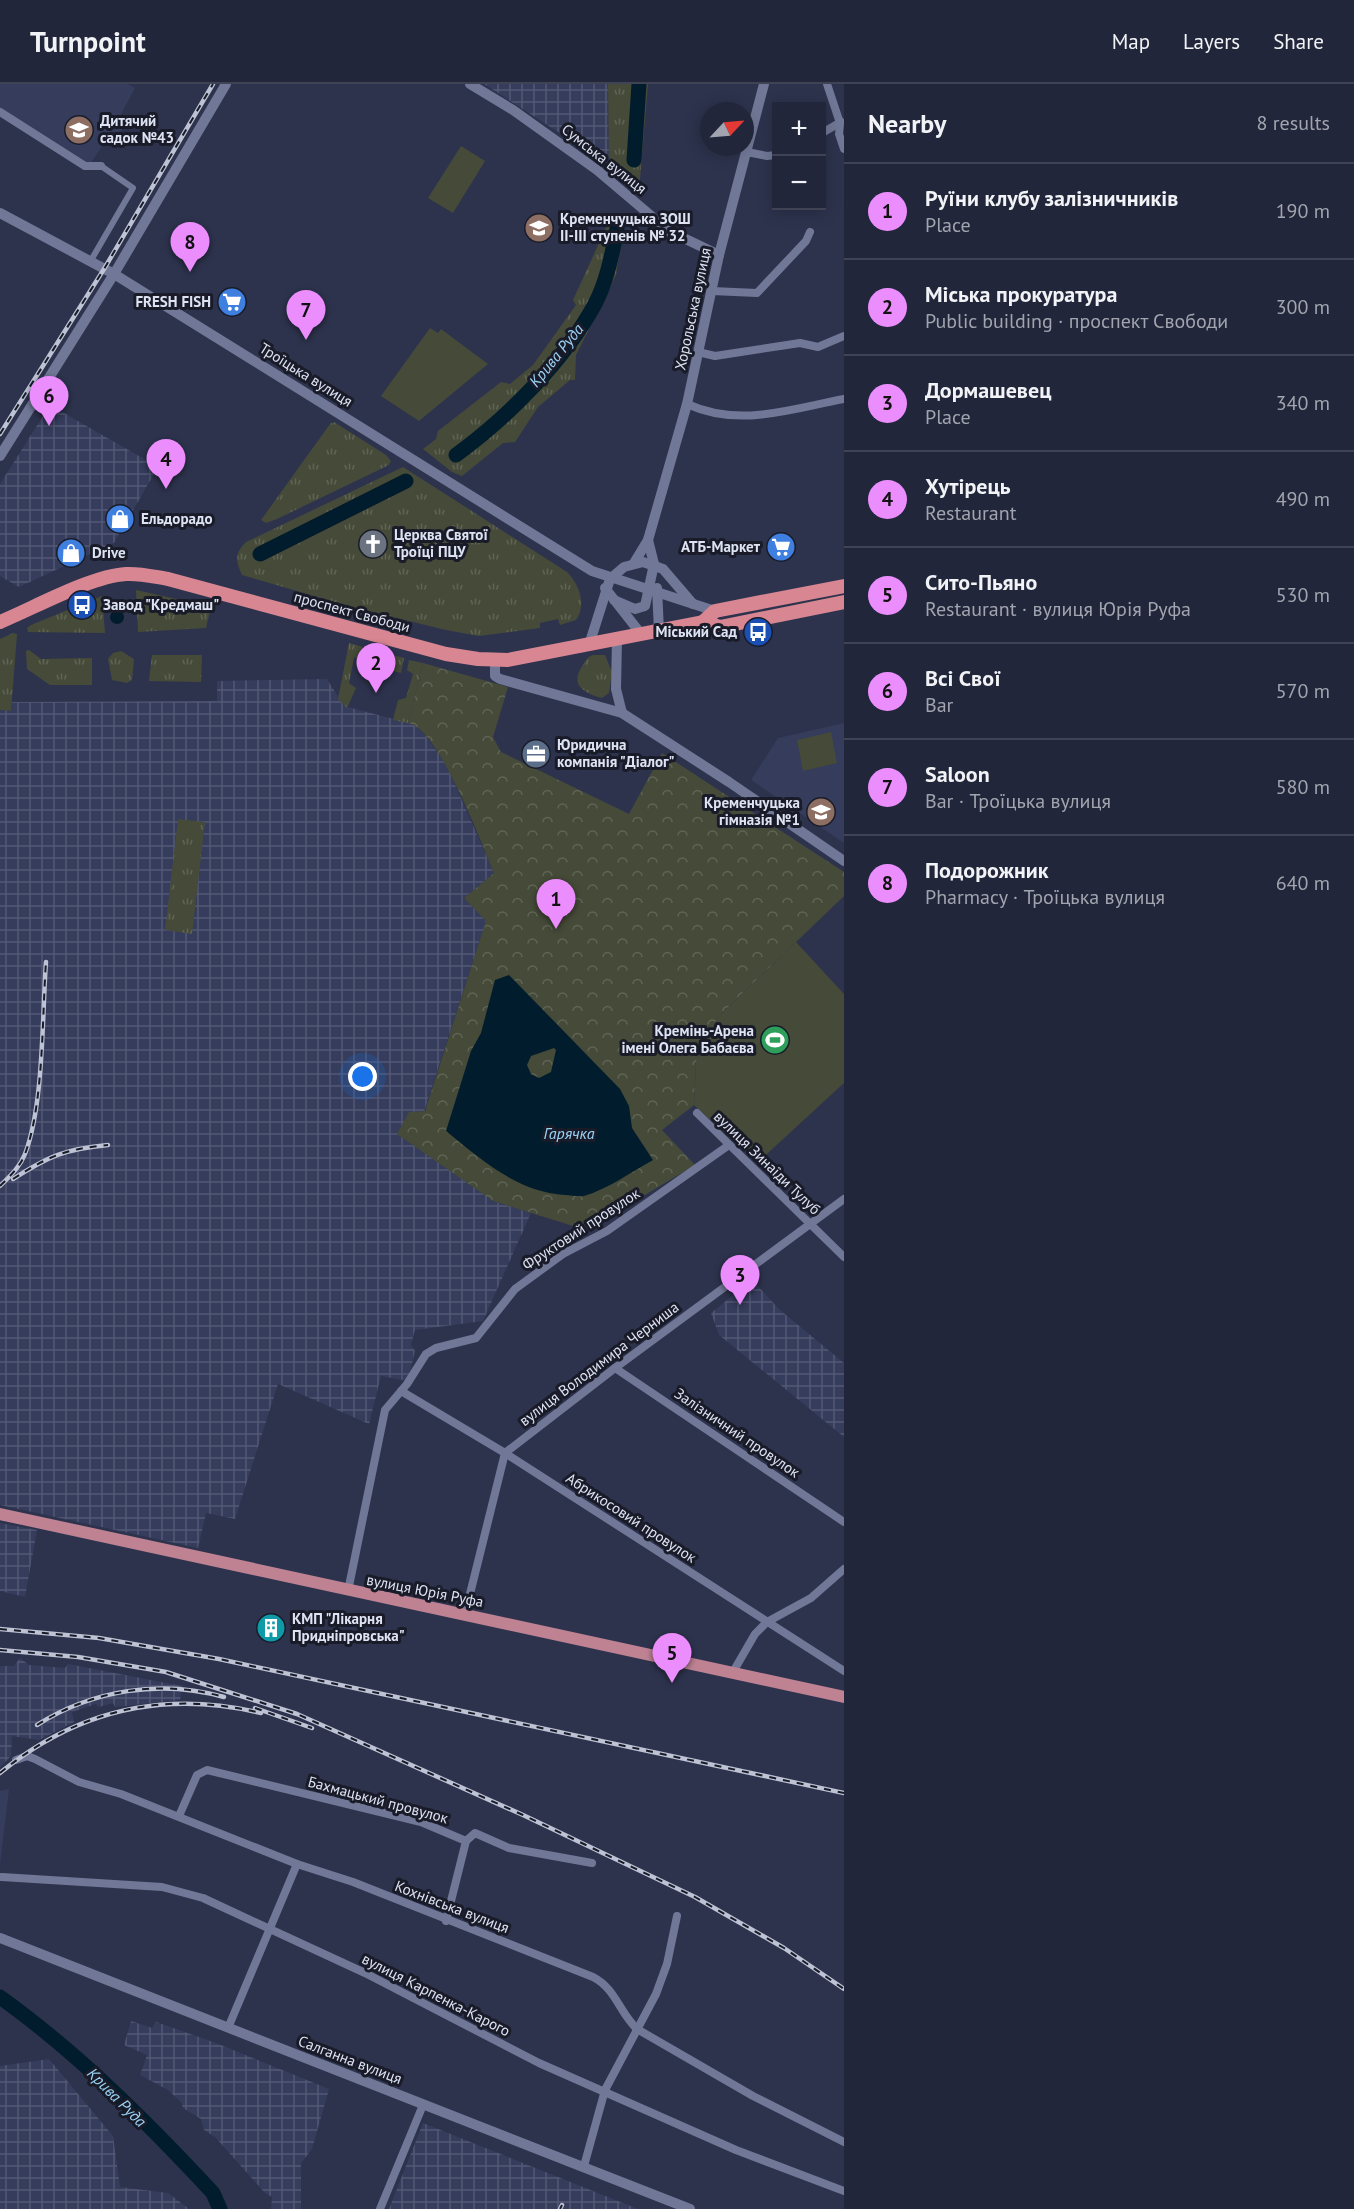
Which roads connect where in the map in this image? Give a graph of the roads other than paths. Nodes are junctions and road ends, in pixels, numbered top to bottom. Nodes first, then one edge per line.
1 (226, 84) edge
2 (470, 84) edge
3 (764, 84) edge
4 (827, 84) edge
5 (0, 112) edge
6 (842, 121) edge
7 (754, 124) edge
8 (826, 131) edge
9 (844, 149) edge
10 (754, 153) edge
11 (746, 156) edge
12 (772, 156) edge
13 (101, 166) joint
14 (0, 213) edge
15 (810, 232) dead end
16 (719, 255) junction
17 (90, 262) junction
18 (114, 274) junction
19 (712, 291) junction
20 (844, 336) edge
21 (698, 352) junction
22 (844, 399) edge
23 (687, 404) junction
24 (0, 456) edge
25 (648, 540) junction
26 (634, 563) junction
27 (654, 564) junction
28 (609, 585) junction
29 (844, 586) edge
30 (649, 593) junction
31 (614, 600) junction
32 (844, 602) edge
33 (630, 606) junction
34 (699, 607) junction
35 (715, 611) junction
36 (0, 622) edge
37 (703, 622) junction
38 (659, 631) junction
39 (641, 634) junction
40 (617, 639) junction
41 (589, 645) junction
42 (495, 660) junction
43 (622, 713) junction
44 (844, 861) edge
45 (697, 1113) dead end
46 (729, 1144) junction
47 (844, 1199) edge
48 (811, 1225) junction
49 (844, 1257) edge
50 (615, 1368) junction
51 (401, 1391) junction
52 (506, 1454) junction
53 (0, 1514) edge
54 (844, 1522) edge
55 (844, 1569) edge
56 (348, 1591) junction
57 (465, 1614) junction
58 (767, 1622) junction
59 (844, 1671) edge
60 (733, 1672) junction
61 (844, 1697) edge
62 (16, 1760) dead end
63 (179, 1816) junction
64 (466, 1841) junction
65 (592, 1863) dead end
66 (297, 1864) junction
67 (2, 1877) dead end
68 (676, 1916) dead end
69 (446, 1921) junction
70 (271, 1931) junction
71 (0, 1938) edge
72 (228, 2028) junction
73 (637, 2029) junction
74 (605, 2090) junction
75 (423, 2105) junction
76 (844, 2142) edge
77 (584, 2166) junction
78 (844, 2191) edge
79 (380, 2209) edge
80 (690, 2209) edge

1 - 18 street
2 - 16 street, Сумська вулиця
3 - 7 street, Хорольська вулиця
4 - 6 street
5 - 13 street
6 - 8 street
6 - 9 street
10 - 12 street
11 - 16 street, Хорольська вулиця
13 - 17 street
14 - 17 street, Троїцька вулиця
15 - 19 street
16 - 19 street, Хорольська вулиця
17 - 18 street, Троїцька вулиця
18 - 24 street
18 - 28 street, Троїцька вулиця
19 - 21 street, Хорольська вулиця
20 - 21 street
21 - 23 street, Хорольська вулиця
22 - 23 street
23 - 25 street, Хорольська вулиця
25 - 26 street
25 - 27 street
26 - 27 street
26 - 28 street
27 - 30 street
27 - 34 street
28 - 30 street
28 - 31 street
28 - 41 street
29 - 35 highway
30 - 33 street
30 - 33 street
30 - 34 street
30 - 38 street
31 - 33 street
31 - 39 street
32 - 37 highway, проспект Свободи
34 - 35 street
35 - 37 highway
36 - 42 highway, проспект Свободи
37 - 38 highway, проспект Свободи
38 - 39 highway, проспект Свободи
39 - 40 highway, проспект Свободи
40 - 41 highway, проспект Свободи
40 - 43 street
41 - 42 highway, проспект Свободи
42 - 43 street
43 - 44 street
45 - 46 street, вулиця Зинаїди Тулуб
46 - 48 street, вулиця Зинаїди Тулуб
46 - 51 street, Фруктовий провулок
47 - 48 street, вулиця Володимира Черниша
48 - 49 street, вулиця Зинаїди Тулуб
48 - 50 street, вулиця Володимира Черниша
50 - 52 street, вулиця Володимира Черниша
50 - 54 street, Залізничний провулок
51 - 52 street, Абрикосовий провулок
51 - 56 street, Фруктовий провулок
52 - 57 street
52 - 58 street, Абрикосовий провулок
53 - 56 main road, вулиця Юрія Руфа
55 - 58 street
56 - 57 main road, вулиця Юрія Руфа
57 - 60 main road, вулиця Юрія Руфа
58 - 59 street, Абрикосовий провулок
58 - 60 street
60 - 61 main road, вулиця Юрія Руфа
62 - 63 street, Кохнівська вулиця
63 - 64 street, Бахмацький провулок
63 - 66 street, Кохнівська вулиця
64 - 65 street, Бахмацький провулок
64 - 69 street
66 - 69 street, Кохнівська вулиця
66 - 70 street
67 - 70 street, вулиця Карпенка-Карого
68 - 73 street
69 - 73 street, Кохнівська вулиця
70 - 72 street
70 - 74 street, вулиця Карпенка-Карого
71 - 72 street, Салганна вулиця
72 - 75 street, Салганна вулиця
73 - 74 street
73 - 76 street, Кохнівська вулиця
74 - 77 street
74 - 78 street, вулиця Карпенка-Карого
75 - 77 street, Салганна вулиця
75 - 79 street
77 - 80 street, Салганна вулиця

